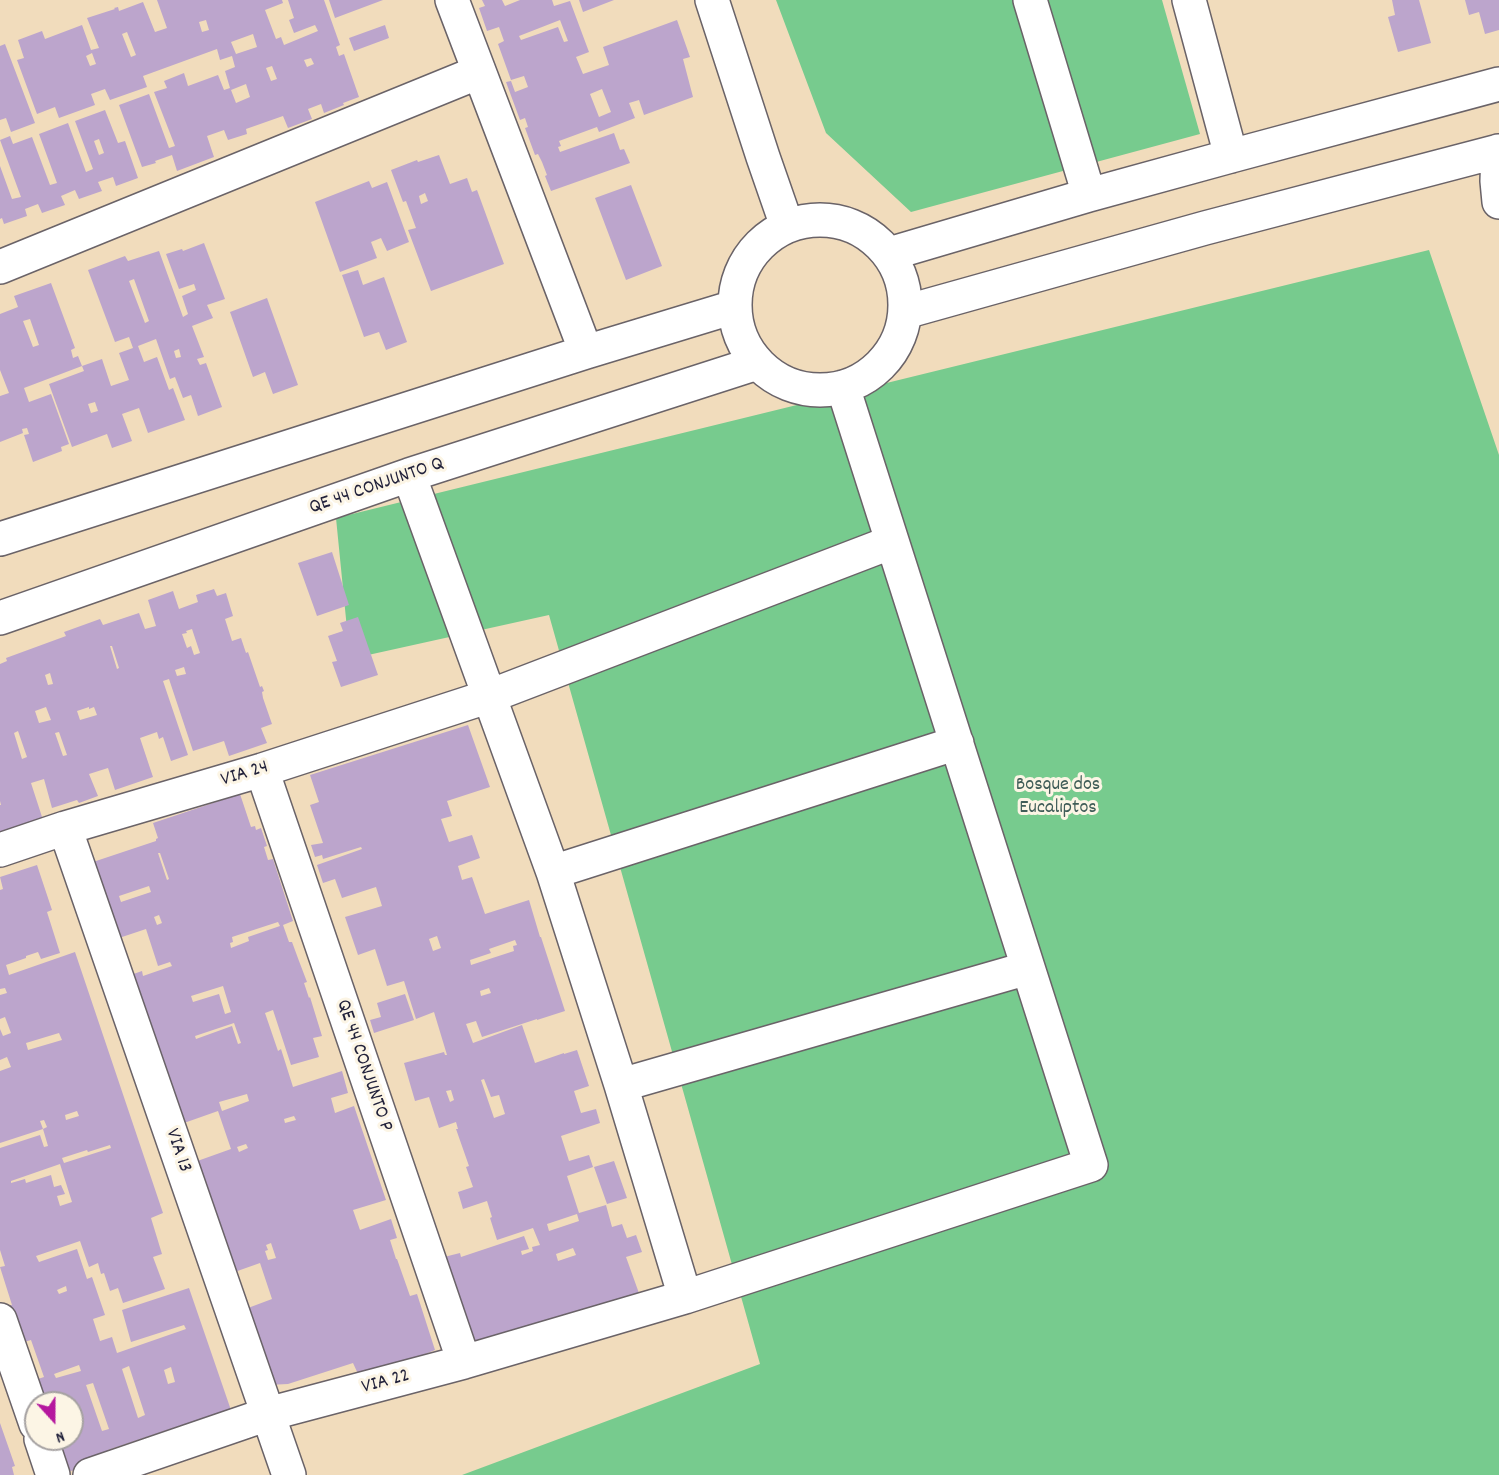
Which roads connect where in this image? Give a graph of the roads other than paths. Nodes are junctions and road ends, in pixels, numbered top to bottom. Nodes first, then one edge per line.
1 (452, 0) edge
2 (712, 0) edge
3 (1030, 0) edge
4 (1189, 0) edge
5 (479, 72) junction
6 (1499, 84) edge
7 (1499, 151) edge
8 (1231, 156) junction
9 (1089, 195) junction
10 (1499, 202) edge
11 (788, 226) junction
12 (889, 254) junction
13 (0, 267) edge
14 (734, 307) junction
15 (905, 312) junction
16 (585, 351) junction
17 (757, 363) junction
18 (843, 387) junction
19 (409, 475) junction
20 (0, 539) edge
21 (892, 542) junction
22 (0, 618) edge
23 (490, 696) junction
24 (957, 743) junction
25 (262, 770) junction
26 (65, 828) junction
27 (0, 850) edge
28 (553, 872) junction
29 (1028, 968) junction
30 (621, 1085) junction
31 (685, 1297) junction
32 (0, 1320) edge
33 (464, 1362) junction
34 (25, 1391) edge
35 (268, 1414) junction
36 (45, 1451) edge
37 (53, 1475) edge
38 (90, 1475) edge
39 (289, 1475) edge

1 - 5 street
2 - 11 street
3 - 9 street
4 - 8 street
5 - 13 street
5 - 16 street
6 - 8 street
7 - 10 street
7 - 15 street
8 - 9 street
9 - 12 street
11 - 12 street
11 - 14 street
12 - 15 street
14 - 16 street
14 - 17 street
15 - 18 street
16 - 20 street
17 - 18 street
17 - 19 street, QE 44 CONJUNTO Q
18 - 21 street
19 - 22 street, QE 44 CONJUNTO Q
19 - 23 street
21 - 23 street, VIA 24
21 - 24 street
23 - 25 street, VIA 24
23 - 28 street
24 - 28 street
24 - 29 street
25 - 26 street, VIA 24
25 - 33 street, QE 44 CONJUNTO P
26 - 27 street, VIA 24
26 - 35 street, VIA 13
28 - 30 street
29 - 30 street
29 - 31 street, VIA 22
30 - 31 street
31 - 33 street, VIA 22
32 - 34 street
33 - 35 street, VIA 22
35 - 38 street, VIA 22
35 - 39 street, VIA 13
36 - 37 street

